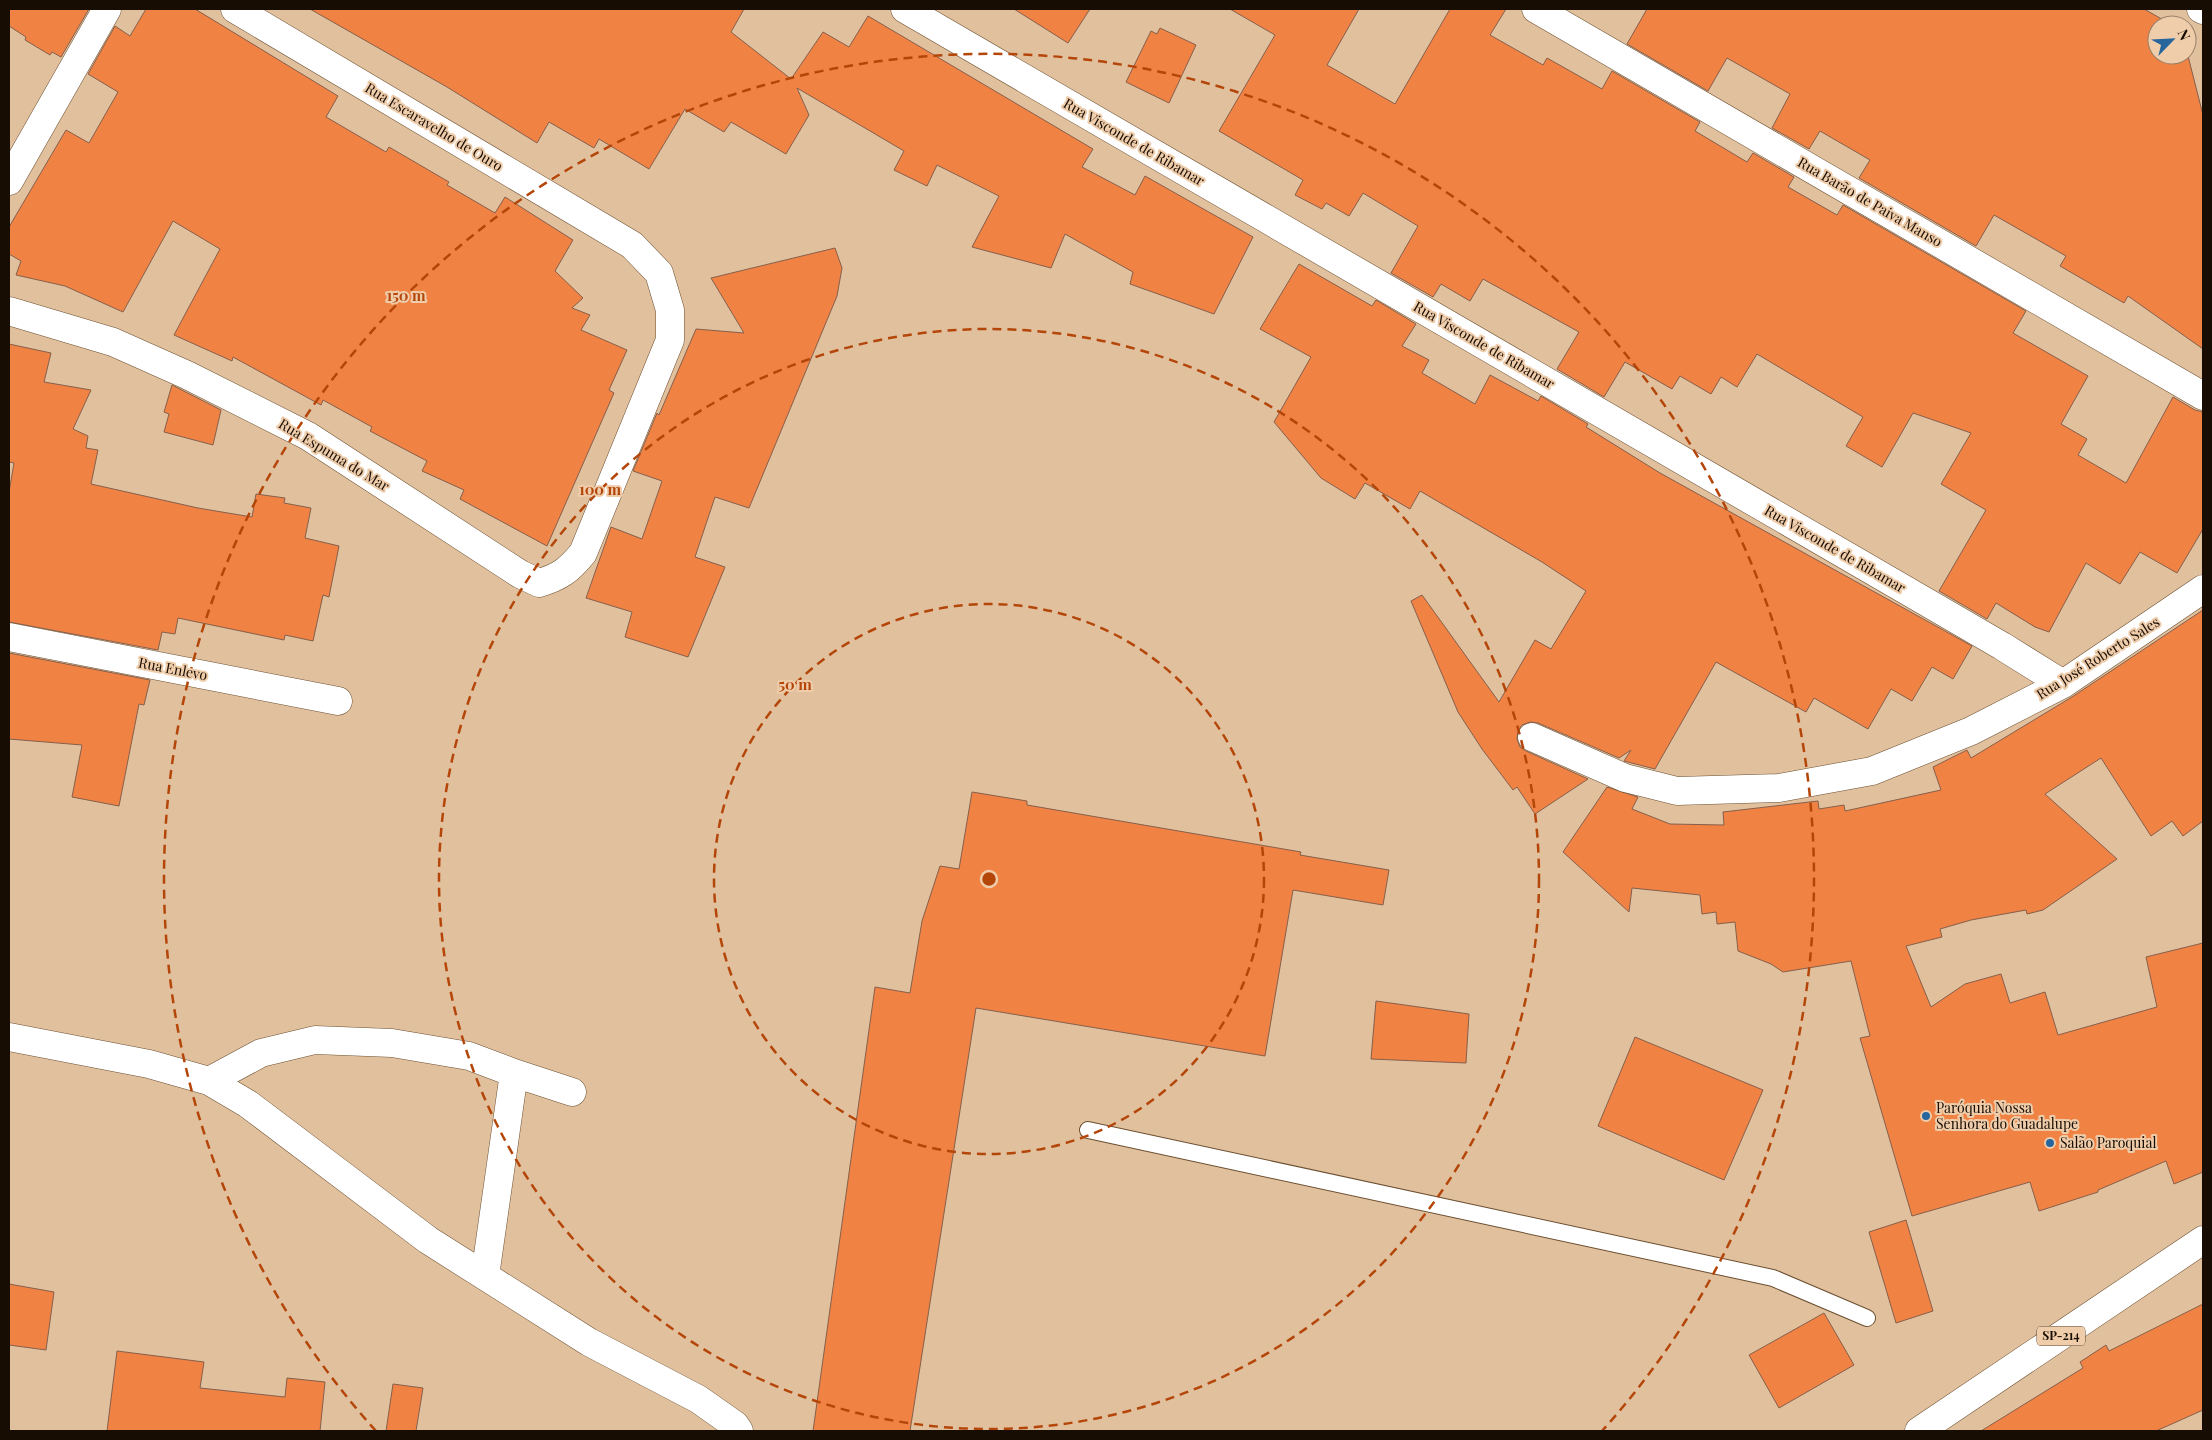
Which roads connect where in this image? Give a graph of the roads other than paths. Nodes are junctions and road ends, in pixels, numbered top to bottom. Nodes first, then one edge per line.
1 (107, 9) edge
2 (236, 9) edge
3 (905, 9) edge
4 (1536, 9) edge
5 (9, 181) edge
6 (9, 312) edge
7 (2203, 396) edge
8 (583, 553) joint
9 (2203, 589) edge
10 (9, 637) edge
11 (2063, 684) junction
12 (338, 701) dead end
13 (1532, 737) dead end
14 (9, 1037) edge
15 (514, 1073) junction
16 (209, 1081) junction
17 (572, 1092) dead end
18 (1088, 1130) dead end
19 (2203, 1240) edge
20 (485, 1276) junction
21 (1867, 1318) dead end
22 (739, 1431) edge
23 (1919, 1431) edge

1 - 5 street
2 - 8 street, Rua Escaravelho de Ouro
3 - 11 street, Rua Visconde de Ribamar
4 - 7 street, Rua Barão de Paiva Manso
6 - 8 street, Rua Espuma do Mar
9 - 11 street, Rua José Roberto Sales
10 - 12 street, Rua Enlevo
11 - 13 street, Rua José Roberto Sales
14 - 16 street
15 - 16 street
15 - 17 street
15 - 20 street
16 - 20 street
18 - 21 lane
19 - 23 street, SP-214
20 - 22 street

